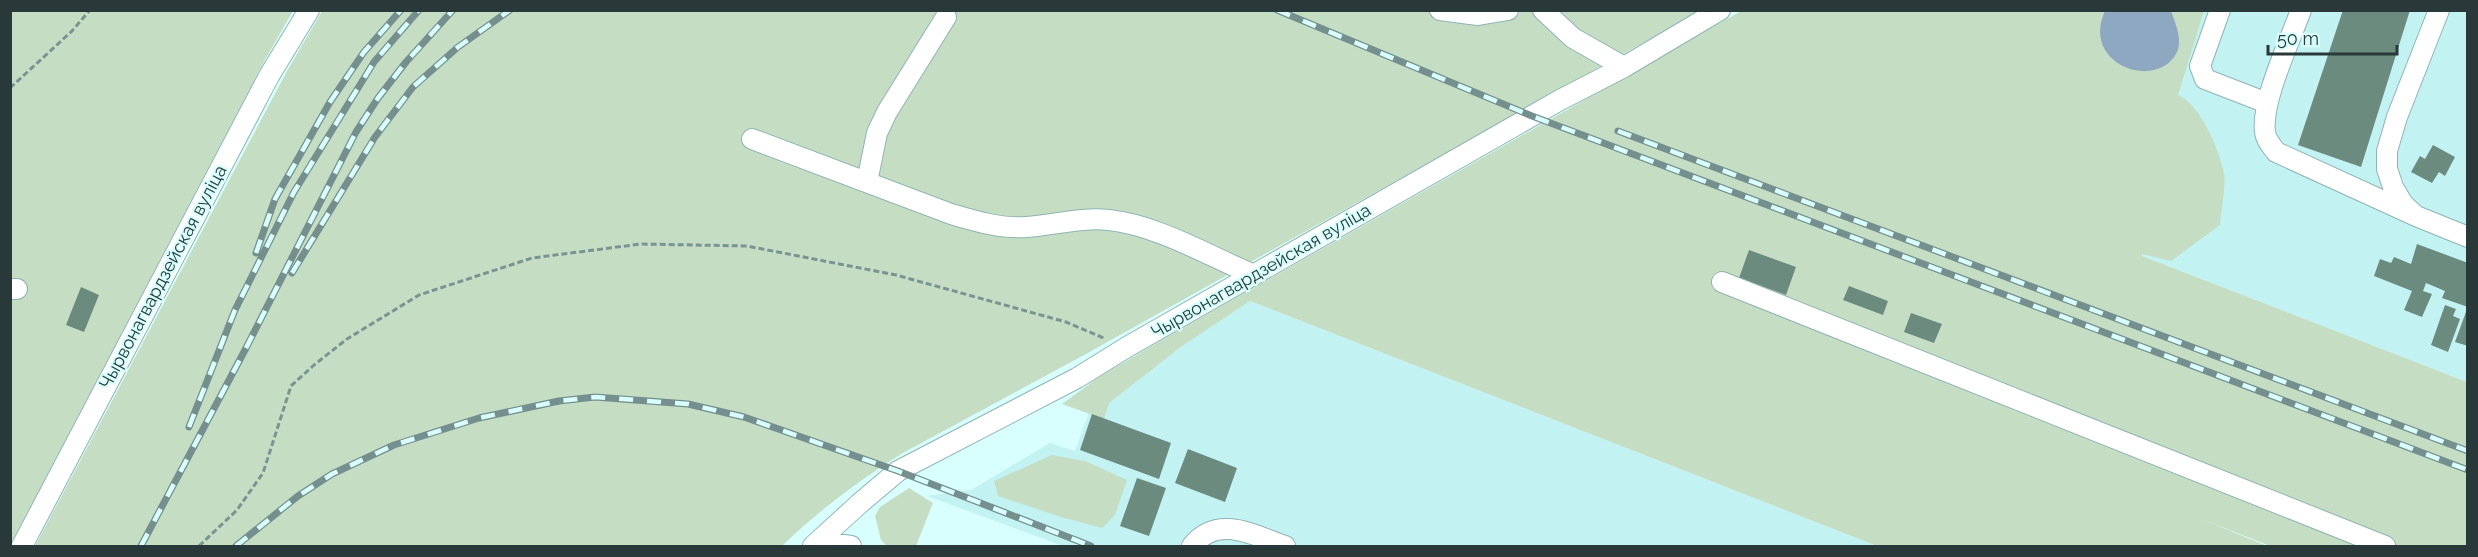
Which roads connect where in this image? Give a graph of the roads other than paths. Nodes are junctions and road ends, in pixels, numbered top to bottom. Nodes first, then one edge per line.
1 (309, 10) edge
2 (1440, 10) edge
3 (1508, 10) edge
4 (1543, 10) edge
5 (1720, 10) edge
6 (2220, 10) edge
7 (2301, 10) edge
8 (2439, 10) edge
9 (946, 18) dead end
10 (1624, 67) junction
11 (2267, 103) junction
12 (752, 139) dead end
13 (867, 182) junction
14 (2416, 216) junction
15 (2468, 237) edge
16 (1254, 275) junction
17 (1722, 282) dead end
18 (22, 546) edge
19 (814, 546) edge
20 (851, 546) edge
21 (1192, 546) edge
22 (1285, 546) edge
23 (2385, 546) edge

1 - 18 street, Чырвонагвардзейская вуліца
2 - 3 street
4 - 10 street
5 - 10 street, Чырвонагвардзейская вуліца
6 - 11 street
7 - 11 street
8 - 14 street
9 - 13 street
10 - 16 street, Чырвонагвардзейская вуліца
11 - 14 street
12 - 13 street
13 - 16 street
14 - 15 street
16 - 19 street, Чырвонагвардзейская вуліца
17 - 23 street
19 - 20 street
21 - 22 street

